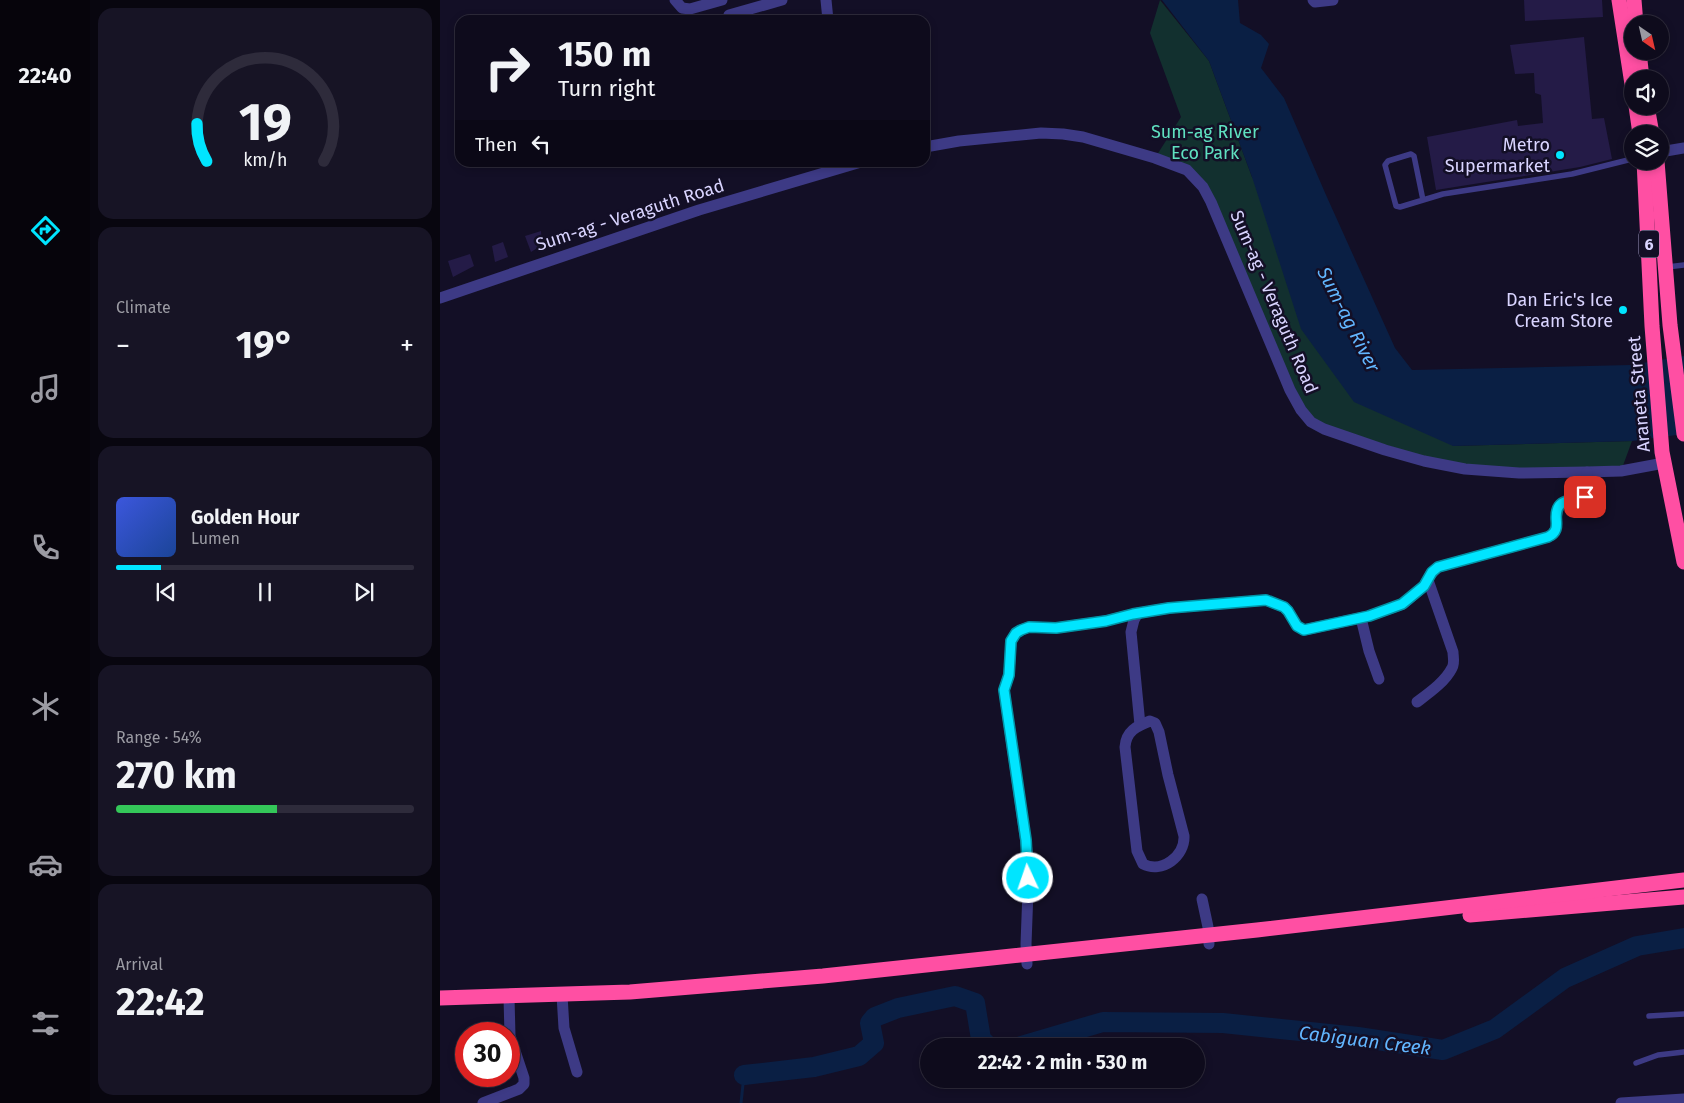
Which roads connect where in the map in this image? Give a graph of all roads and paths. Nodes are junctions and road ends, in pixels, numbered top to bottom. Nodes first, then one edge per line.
1 (676, 0) edge
2 (723, 0) edge
3 (782, 0) edge
4 (826, 0) edge
5 (1312, 0) edge
6 (1333, 0) edge
7 (1619, 0) edge
8 (1634, 0) edge
9 (728, 15) edge
10 (738, 15) edge
11 (828, 15) edge
12 (1635, 15) edge
13 (1630, 70) edge
14 (930, 146) edge
15 (1684, 148) edge
16 (1669, 150) edge
17 (1624, 160) edge
18 (839, 167) edge
19 (1644, 170) edge
20 (1658, 170) edge
21 (1424, 200) junction
22 (1684, 265) edge
23 (1665, 268) junction
24 (440, 298) edge
25 (1684, 434) edge
26 (1663, 458) junction
27 (1587, 472) junction
28 (1684, 562) edge
29 (1428, 580) junction
30 (1138, 613) junction
31 (1361, 618) junction
32 (1379, 679) dead end
33 (1417, 702) dead end
34 (1140, 724) junction
35 (1684, 880) edge
36 (1684, 897) edge
37 (1202, 899) dead end
38 (1208, 940) junction
39 (1027, 960) junction
40 (440, 998) edge
41 (562, 1000) junction
42 (509, 1001) junction
43 (440, 1006) edge
44 (1684, 1014) edge
45 (1649, 1016) dead end
46 (1684, 1052) edge
47 (1636, 1063) dead end
48 (577, 1072) dead end
49 (1684, 1098) edge
50 (483, 1103) edge
51 (1621, 1103) edge

1 - 2 street
2 - 9 street
3 - 10 street
4 - 11 street
5 - 6 street
7 - 13 highway
8 - 12 highway
14 - 27 street, Sum-ag - Veraguth Road
15 - 16 street
17 - 21 lane
18 - 24 street, Sum-ag - Veraguth Road
19 - 26 highway, Araneta Street / 6
20 - 23 highway, 6
21 - 21 lane
22 - 23 lane
23 - 25 highway, 6
26 - 27 street, Sum-ag - Veraguth Road
26 - 28 highway, Araneta Street / 6
27 - 29 street
29 - 31 street
29 - 33 street
30 - 31 street
30 - 34 street
30 - 39 street
31 - 32 street
34 - 34 street
35 - 38 highway
36 - 38 highway
37 - 38 street
38 - 39 highway
39 - 41 highway
40 - 42 highway
41 - 42 highway
41 - 48 street
42 - 43 highway
42 - 50 street
44 - 45 lane
46 - 47 lane
49 - 51 street

